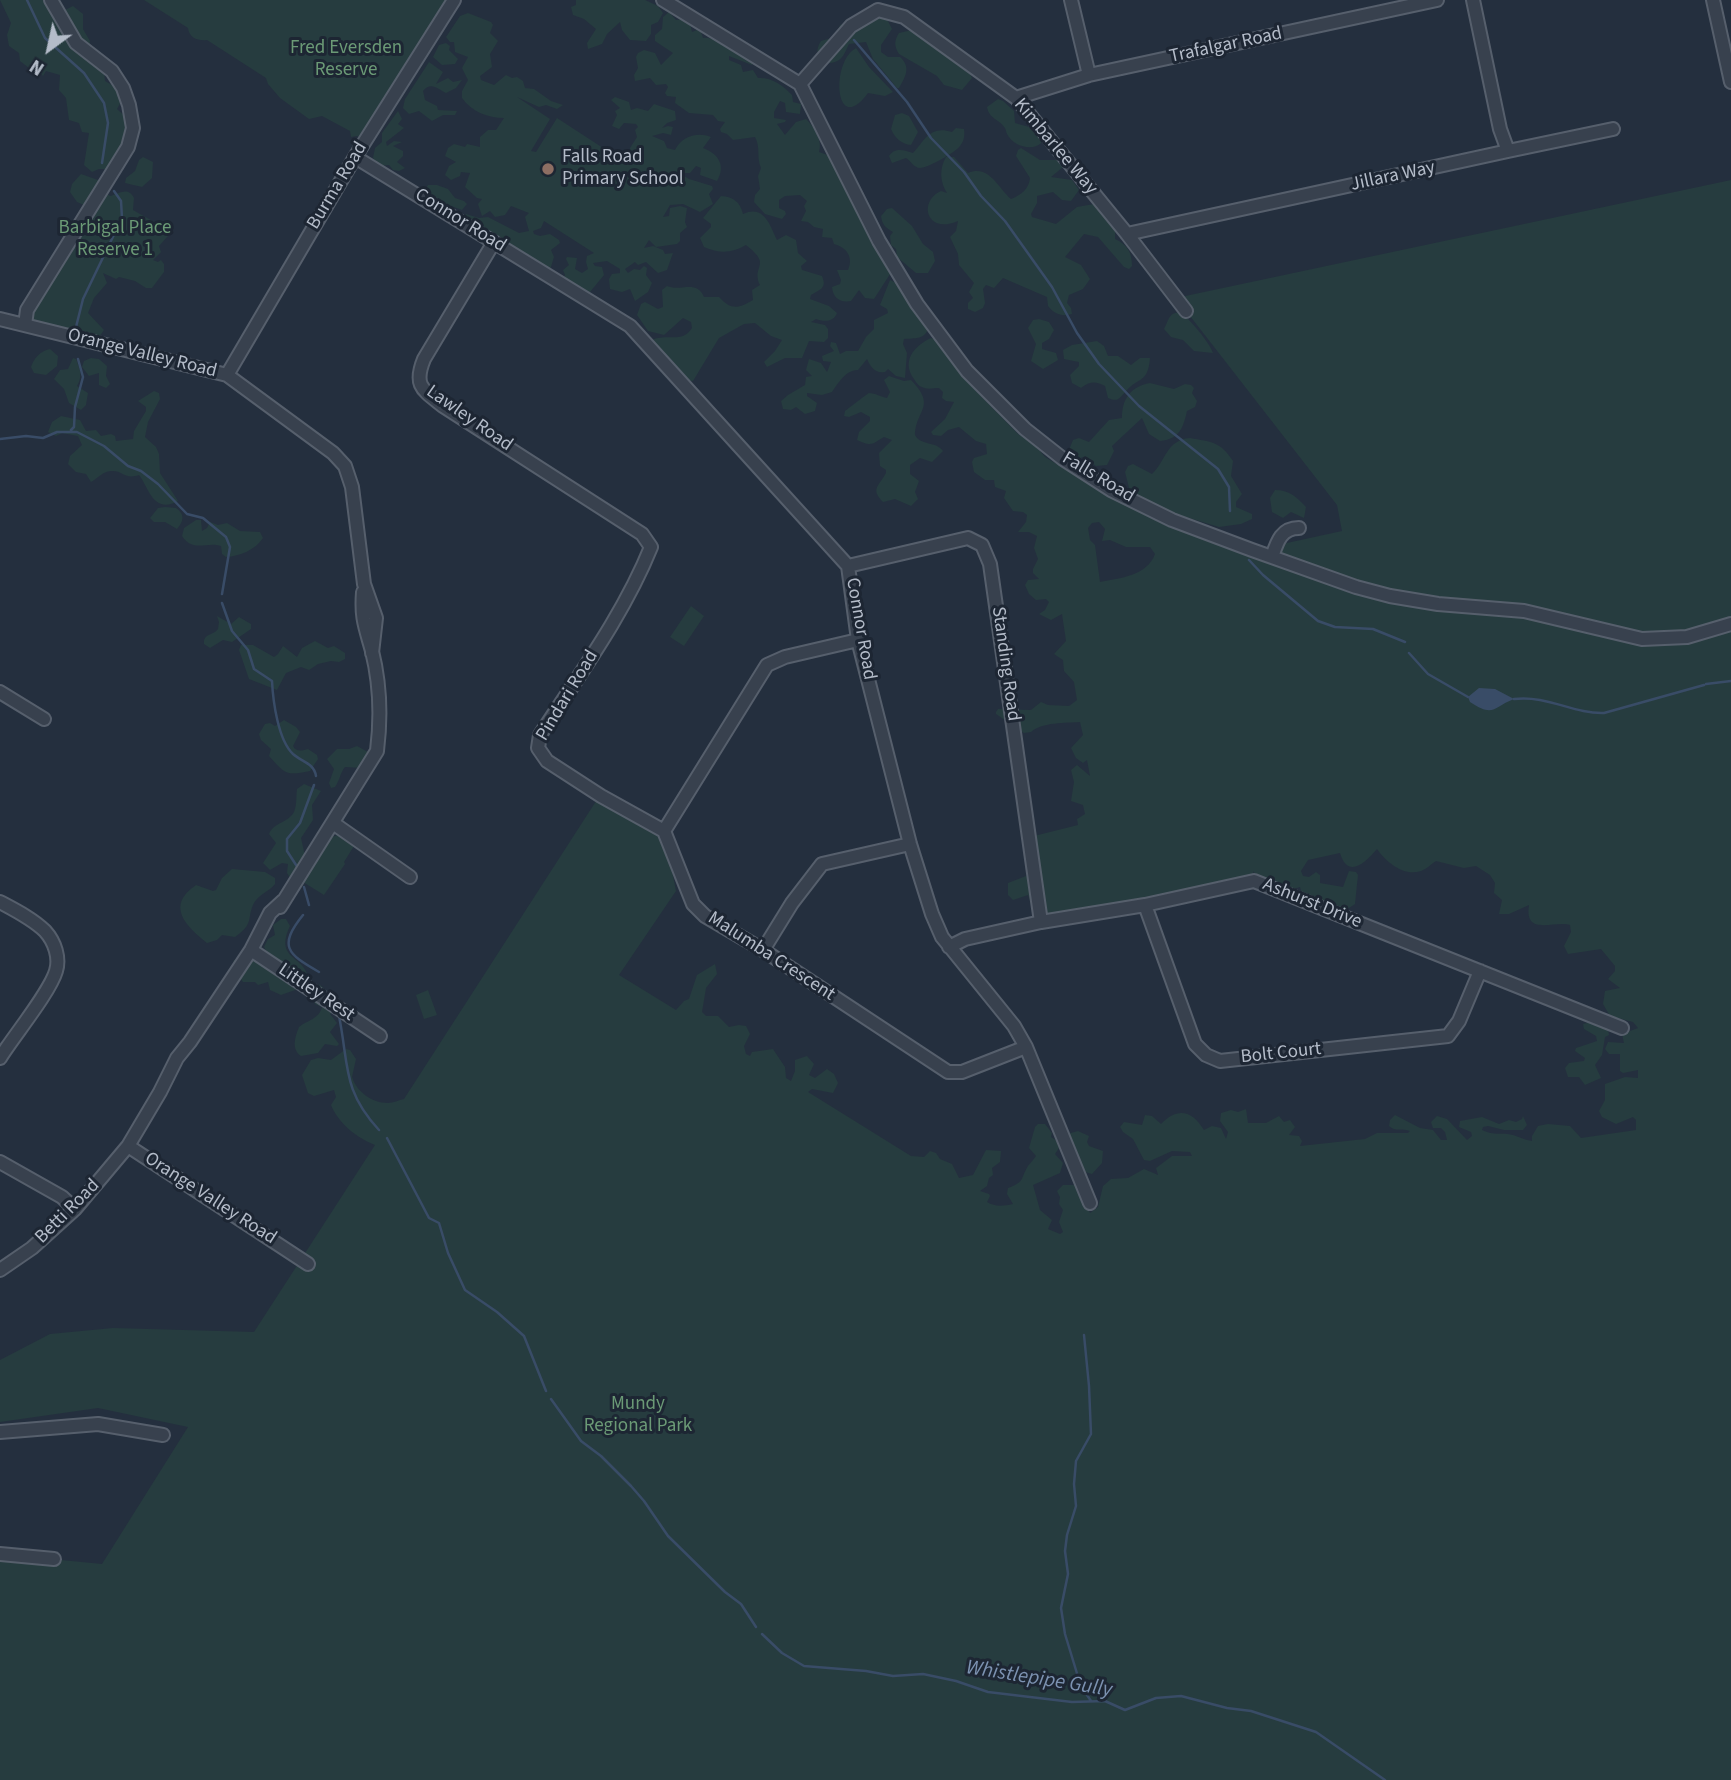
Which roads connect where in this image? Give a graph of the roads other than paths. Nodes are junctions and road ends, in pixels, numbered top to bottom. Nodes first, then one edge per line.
1 (51, 0) edge
2 (454, 0) edge
3 (663, 0) edge
4 (1071, 0) edge
5 (1437, 0) edge
6 (1473, 0) edge
7 (1713, 0) edge
8 (1089, 75) junction
9 (1731, 82) edge
10 (800, 85) junction
11 (1016, 99) junction
12 (1613, 129) dead end
13 (1508, 151) junction
14 (355, 157) junction
15 (1127, 234) junction
16 (494, 242) junction
17 (1186, 311) dead end
18 (0, 319) edge
19 (25, 325) junction
20 (227, 375) junction
21 (1299, 528) dead end
22 (650, 547) joint
23 (1272, 557) junction
24 (848, 566) junction
25 (1731, 624) edge
26 (858, 640) junction
27 (0, 692) edge
28 (44, 719) dead end
29 (333, 823) junction
30 (664, 831) junction
31 (910, 844) junction
32 (410, 877) dead end
33 (0, 902) edge
34 (1145, 905) junction
35 (1041, 922) junction
36 (253, 947) junction
37 (949, 947) junction
38 (763, 950) junction
39 (1480, 971) junction
40 (1622, 1028) dead end
41 (380, 1037) dead end
42 (1027, 1047) junction
43 (0, 1058) edge
44 (128, 1146) junction
45 (0, 1162) edge
46 (1090, 1203) dead end
47 (75, 1209) junction
48 (309, 1264) dead end
49 (0, 1270) edge
50 (0, 1432) edge
51 (163, 1434) dead end
52 (0, 1554) edge
53 (54, 1559) dead end

1 - 19 street
2 - 14 street, Burma Road
3 - 10 street
4 - 8 street
5 - 8 street, Trafalgar Road
6 - 13 street
7 - 9 street
8 - 11 street, Trafalgar Road
10 - 11 street, Kimbarlee Way
10 - 23 street, Falls Road
11 - 15 street, Kimbarlee Way
12 - 13 street, Jillara Way
13 - 15 street, Jillara Way
14 - 16 street, Connor Road
14 - 20 street, Burma Road
15 - 17 street, Kimbarlee Way
16 - 22 street, Lawley Road
16 - 24 street, Connor Road
18 - 19 street, Orange Valley Road
19 - 20 street, Orange Valley Road
20 - 29 street, Orange Valley Road
21 - 23 street
22 - 30 street, Pindari Road
23 - 25 street, Falls Road
24 - 26 street, Connor Road
24 - 35 street, Standing Road
26 - 30 street
26 - 31 street, Connor Road
27 - 28 street
29 - 32 street
29 - 36 street, Orange Valley Road
30 - 38 street, Malumba Crescent
31 - 37 street, Connor Road
31 - 38 street
33 - 43 street
34 - 35 street, Ashurst Drive
34 - 39 street, Ashurst Drive
34 - 39 street, Bolt Court
35 - 37 street, Ashurst Drive
36 - 41 street, Littley Rest
36 - 44 street, Orange Valley Road
37 - 42 street, Connor Road
38 - 42 street, Malumba Crescent
39 - 40 street, Ashurst Drive
42 - 46 street, Connor Road
44 - 47 street, Betti Road
44 - 48 street, Orange Valley Road
45 - 47 street
47 - 49 street, Betti Road
50 - 51 street
52 - 53 street

